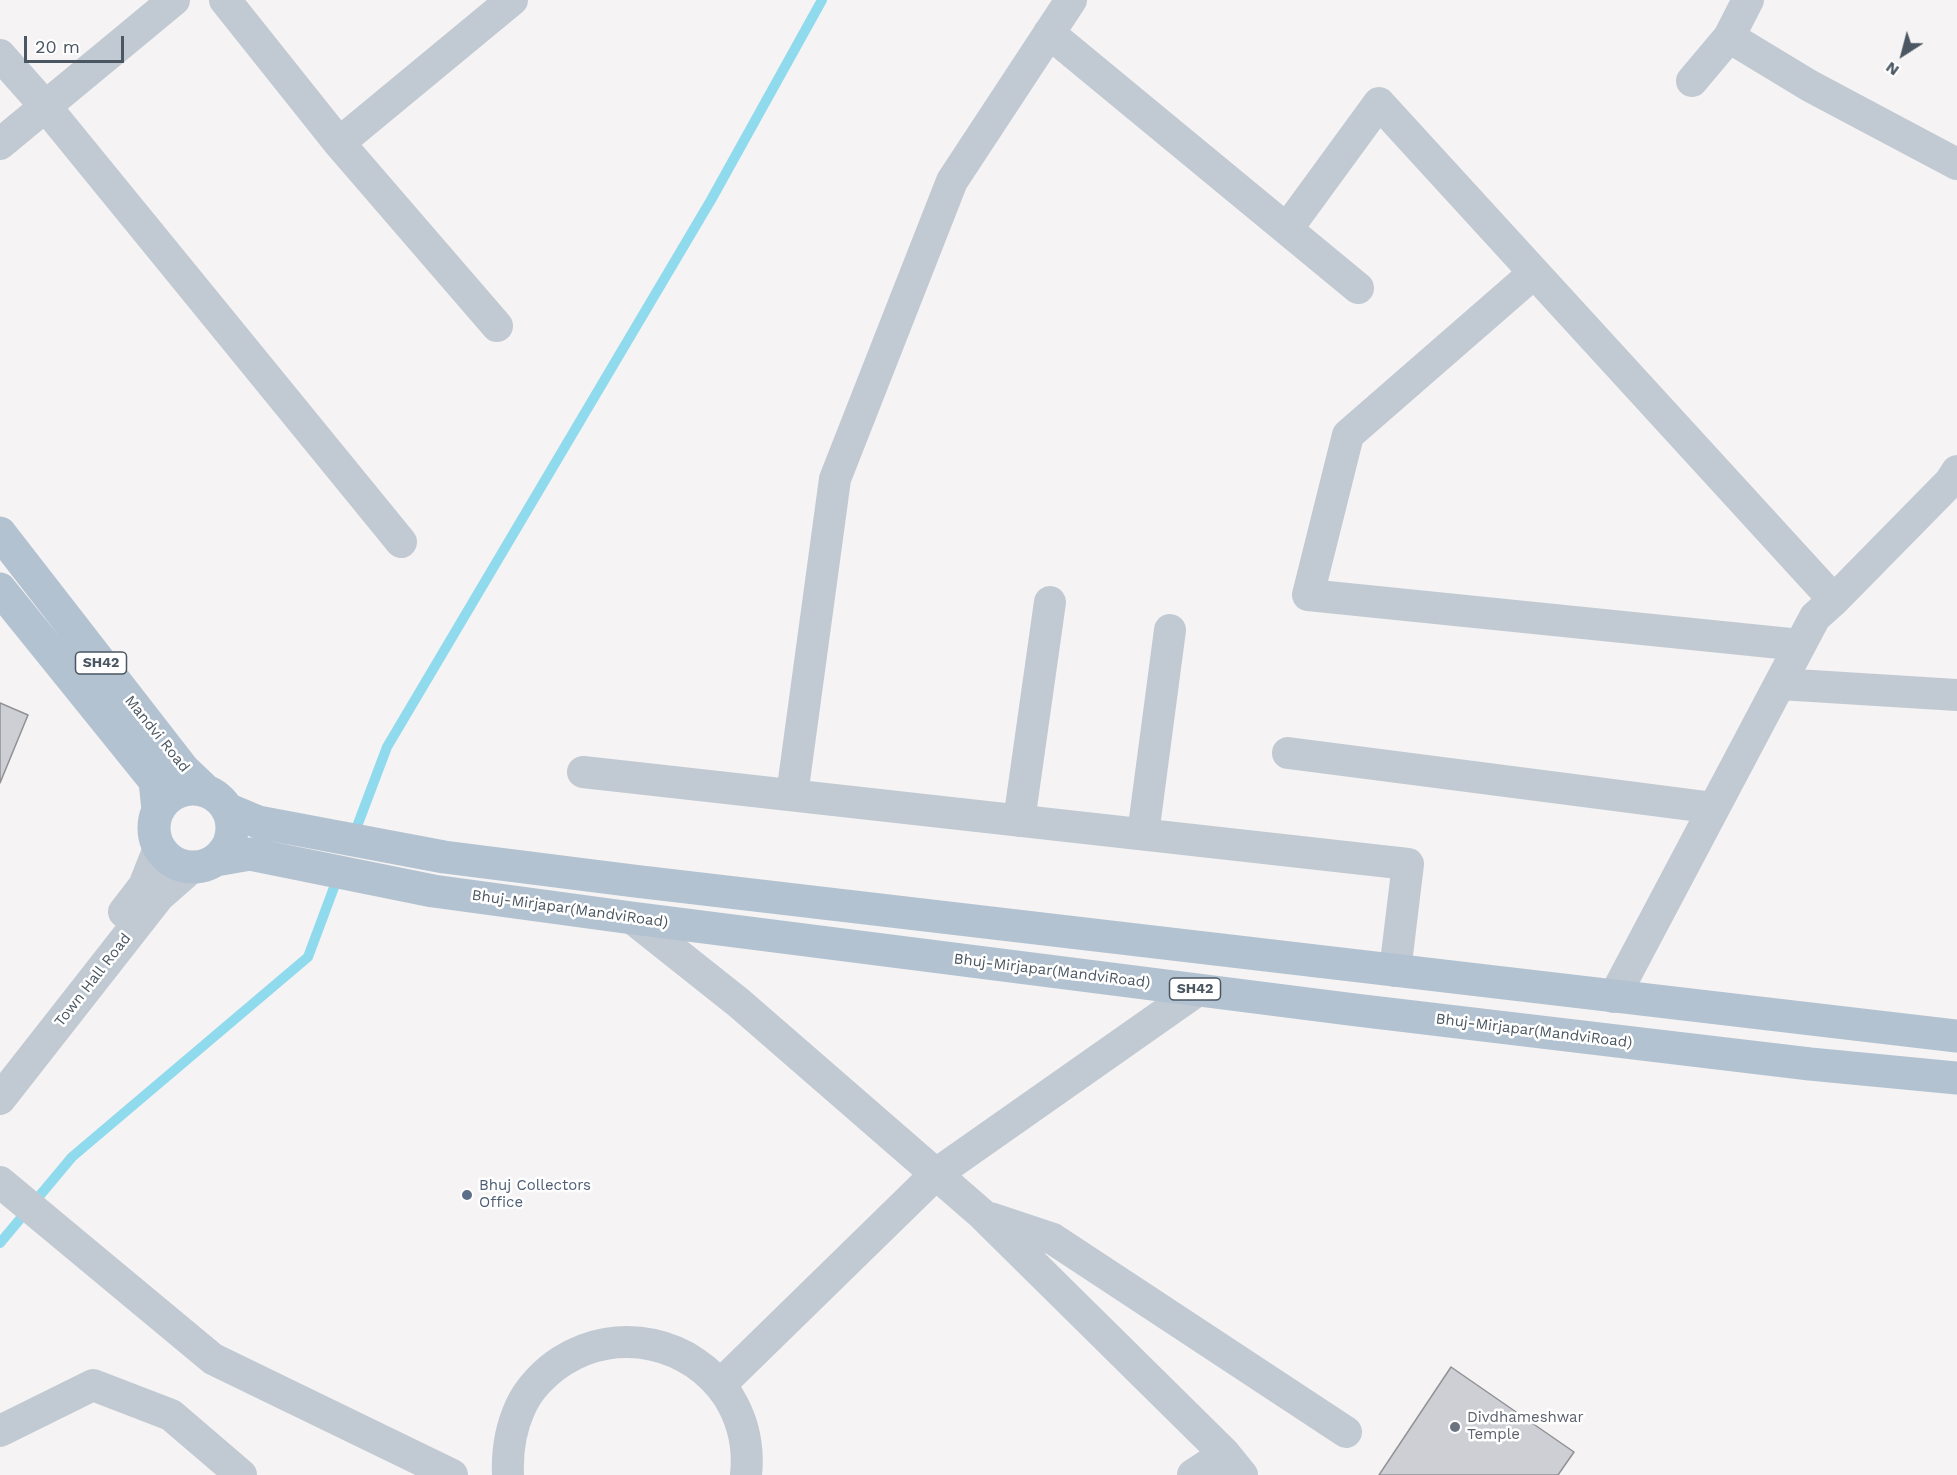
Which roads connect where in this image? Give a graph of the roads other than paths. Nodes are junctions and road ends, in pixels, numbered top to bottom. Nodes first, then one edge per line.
1 (174, 0) edge
2 (512, 0) edge
3 (1071, 0) edge
4 (1748, 0) edge
5 (236, 4) edge
6 (1049, 33) junction
7 (1729, 37) junction
8 (0, 55) edge
9 (1692, 81) dead end
10 (46, 107) junction
11 (339, 143) junction
12 (0, 144) edge
13 (1957, 164) edge
14 (1287, 229) junction
15 (1534, 273) junction
16 (1358, 288) dead end
17 (497, 326) dead end
18 (1957, 471) edge
19 (0, 533) edge
20 (401, 542) dead end
21 (0, 589) edge
22 (1834, 600) junction
23 (1050, 602) dead end
24 (1170, 630) dead end
25 (1800, 645) junction
26 (1780, 684) junction
27 (1957, 695) edge
28 (1288, 753) dead end
29 (583, 772) dead end
30 (792, 795) junction
31 (216, 800) junction
32 (1714, 808) junction
33 (158, 810) junction
34 (1019, 821) junction
35 (1143, 834) junction
36 (159, 848) junction
37 (204, 863) junction
38 (632, 918) junction
39 (1395, 971) junction
40 (1198, 990) junction
41 (1614, 997) junction
42 (1957, 1036) edge
43 (0, 1072) edge
44 (1957, 1078) edge
45 (0, 1099) edge
46 (936, 1174) junction
47 (4, 1186) edge
48 (983, 1215) junction
49 (720, 1385) junction
50 (0, 1431) edge
51 (1346, 1432) dead end
52 (1233, 1465) edge
53 (241, 1475) edge
54 (452, 1475) edge
55 (508, 1475) edge
56 (746, 1475) edge
57 (1193, 1475) edge

1 - 10 street
2 - 11 street
3 - 6 street
4 - 7 street
5 - 11 street
6 - 14 street
6 - 30 street
7 - 9 street
7 - 13 street
8 - 10 street
10 - 12 street
10 - 20 street
11 - 17 street
14 - 15 street
14 - 16 street
15 - 22 street
15 - 25 street
18 - 22 street
19 - 31 main road, Mandvi Road / SH42
21 - 33 main road, Mandvi Road / SH42
22 - 25 street
23 - 34 street
24 - 35 street
25 - 26 street
26 - 27 street
26 - 32 street
28 - 32 street
29 - 30 street
30 - 34 street
31 - 33 main road
31 - 37 main road
31 - 39 main road, Mandvi Road / SH42
32 - 41 street
33 - 36 main road
34 - 35 street
35 - 39 street
36 - 37 main road
36 - 43 street, Town Hall Road
37 - 38 main road, Bhuj-Mirjapar(MandviRoad) / SH42
37 - 45 street, Town Hall Road
38 - 40 main road, Bhuj-Mirjapar(MandviRoad) / SH42
38 - 46 street
39 - 41 main road, SH42
40 - 44 main road, Bhuj-Mirjapar(MandviRoad) / SH42
40 - 46 street
41 - 42 main road, SH42
46 - 48 street
46 - 49 street
47 - 54 street
48 - 51 street
48 - 52 street
49 - 55 street
49 - 56 street
50 - 53 street
52 - 57 street

